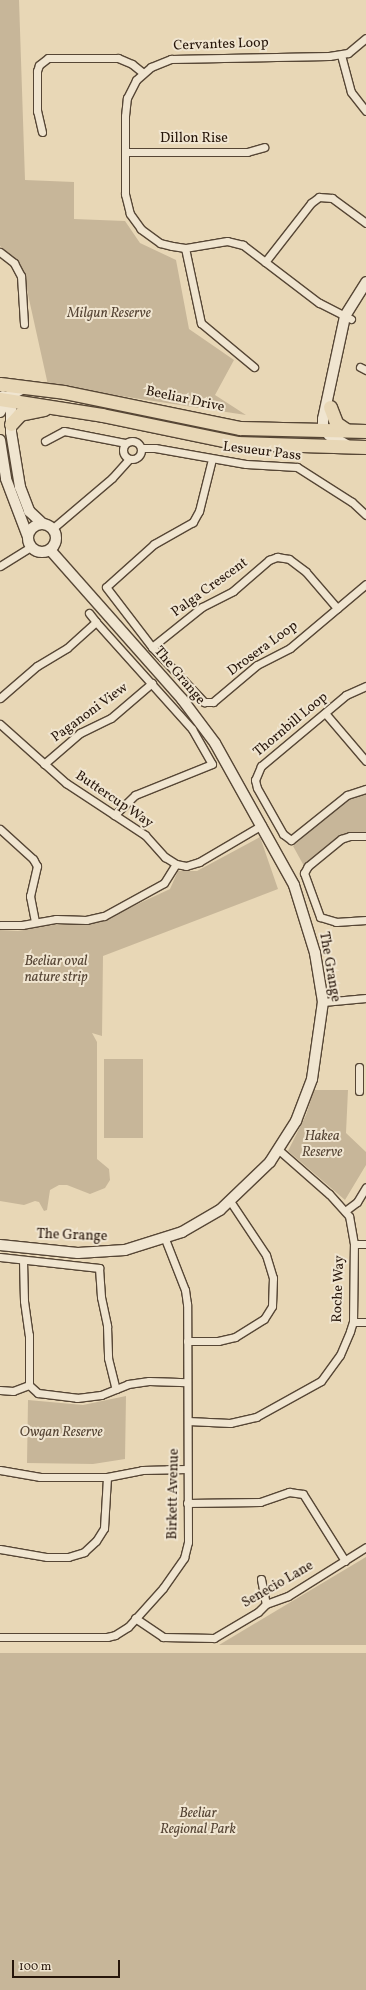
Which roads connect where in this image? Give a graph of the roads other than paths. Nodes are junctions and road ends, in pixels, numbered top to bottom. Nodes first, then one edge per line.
1 (366, 38) edge
2 (341, 55) junction
3 (143, 73) junction
4 (366, 111) edge
5 (42, 132) dead end
6 (264, 147) dead end
7 (125, 152) junction
8 (366, 223) edge
9 (186, 248) junction
10 (0, 252) edge
11 (265, 262) junction
12 (366, 282) edge
13 (366, 291) edge
14 (348, 318) junction
15 (24, 324) dead end
16 (254, 367) dead end
17 (0, 384) edge
18 (25, 387) junction
19 (331, 387) junction
20 (2, 398) edge
21 (51, 407) junction
22 (330, 407) junction
23 (0, 412) edge
24 (11, 424) junction
25 (326, 430) junction
26 (346, 430) junction
27 (366, 431) edge
28 (0, 440) edge
29 (45, 441) dead end
30 (125, 443) junction
31 (299, 446) junction
32 (353, 447) junction
33 (366, 447) edge
34 (141, 448) junction
35 (129, 459) junction
36 (212, 459) junction
37 (366, 515) edge
38 (43, 524) junction
39 (52, 529) junction
40 (28, 537) junction
41 (30, 547) junction
42 (50, 550) junction
43 (0, 566) edge
44 (366, 584) edge
45 (337, 608) junction
46 (89, 613) dead end
47 (96, 622) junction
48 (152, 647) junction
49 (152, 683) junction
50 (366, 686) edge
51 (0, 698) edge
52 (325, 713) junction
53 (0, 724) edge
54 (366, 761) edge
55 (44, 764) junction
56 (366, 788) edge
57 (114, 815) junction
58 (262, 825) junction
59 (0, 829) edge
60 (366, 836) edge
61 (176, 864) junction
62 (366, 920) edge
63 (35, 921) junction
64 (0, 925) edge
65 (366, 998) edge
66 (323, 1002) junction
67 (359, 1067) dead end
68 (363, 1080) edge
69 (359, 1091) dead end
70 (279, 1150) junction
71 (366, 1188) edge
72 (230, 1202) junction
73 (345, 1211) junction
74 (165, 1239) junction
75 (354, 1244) junction
76 (366, 1244) edge
77 (0, 1245) edge
78 (0, 1257) edge
79 (23, 1260) junction
80 (353, 1322) junction
81 (366, 1322) edge
82 (187, 1341) junction
83 (187, 1382) junction
84 (29, 1385) junction
85 (0, 1390) edge
86 (116, 1390) junction
87 (188, 1421) junction
88 (187, 1469) junction
89 (0, 1470) edge
90 (107, 1478) junction
91 (187, 1503) junction
92 (366, 1547) edge
93 (0, 1549) edge
94 (345, 1561) junction
95 (262, 1579) dead end
96 (266, 1604) junction
97 (136, 1618) junction
98 (0, 1638) edge

1 - 2 street, Cervantes Loop
2 - 3 street, Cervantes Loop
2 - 4 street
3 - 5 street
3 - 7 street, Cervantes Loop
6 - 7 street, Dillon Rise
7 - 9 street, Cervantes Loop
8 - 11 street
9 - 11 street, Cervantes Loop
9 - 16 street
10 - 15 street
11 - 14 street, Cervantes Loop
12 - 14 street
13 - 14 street
14 - 19 street
17 - 18 highway, Beeliar Drive
18 - 20 street
18 - 25 highway, Beeliar Drive
19 - 22 street
19 - 25 street
20 - 21 highway
20 - 23 street
20 - 24 street
21 - 24 highway
21 - 31 highway
22 - 25 street
22 - 26 highway
24 - 38 street
25 - 26 highway, Beeliar Drive
25 - 31 street
25 - 32 street
26 - 27 highway, Beeliar Drive
28 - 40 street
29 - 30 street
30 - 34 street
30 - 35 street
31 - 32 highway
32 - 33 highway
34 - 35 street
34 - 36 street, Lesueur Pass
35 - 39 street
36 - 37 street, Lesueur Pass
36 - 48 street, Drosera Loop
38 - 39 street
38 - 40 street
39 - 42 street
40 - 41 street
41 - 42 street
41 - 43 street
42 - 58 street, The Grange
44 - 45 street, Drosera Loop
45 - 48 street, Palga Crescent
45 - 48 street, Drosera Loop
46 - 47 street
47 - 49 street
47 - 51 street
49 - 55 street, Paganoni View
49 - 57 street
50 - 52 street, Thornbill Loop
52 - 54 street
52 - 56 street, Thornbill Loop
53 - 55 street, Buttercup Way
55 - 57 street, Buttercup Way
57 - 61 street, Buttercup Way
58 - 61 street
58 - 66 street, The Grange
59 - 63 street
60 - 62 street
61 - 63 street
63 - 64 street
65 - 66 street
66 - 70 street, The Grange
67 - 68 street
68 - 69 street
70 - 72 street, The Grange
70 - 73 street, Roche Way
71 - 73 street
72 - 74 street, The Grange
72 - 82 street
73 - 75 street, Roche Way
74 - 77 street, The Grange
74 - 82 street, Birkett Avenue
75 - 76 street
75 - 80 street, Roche Way
78 - 79 street
79 - 84 street
79 - 86 street
80 - 81 street
80 - 87 street, Roche Way
82 - 83 street, Birkett Avenue
83 - 86 street
83 - 87 street, Birkett Avenue
84 - 85 street
84 - 86 street
87 - 88 street, Birkett Avenue
88 - 90 street
88 - 91 street, Birkett Avenue
89 - 90 street
90 - 93 street
91 - 94 street
91 - 97 street, Birkett Avenue
92 - 94 street, Senecio Lane
94 - 96 street, Senecio Lane
95 - 96 street
96 - 97 street, Senecio Lane
97 - 98 street, Birkett Avenue

